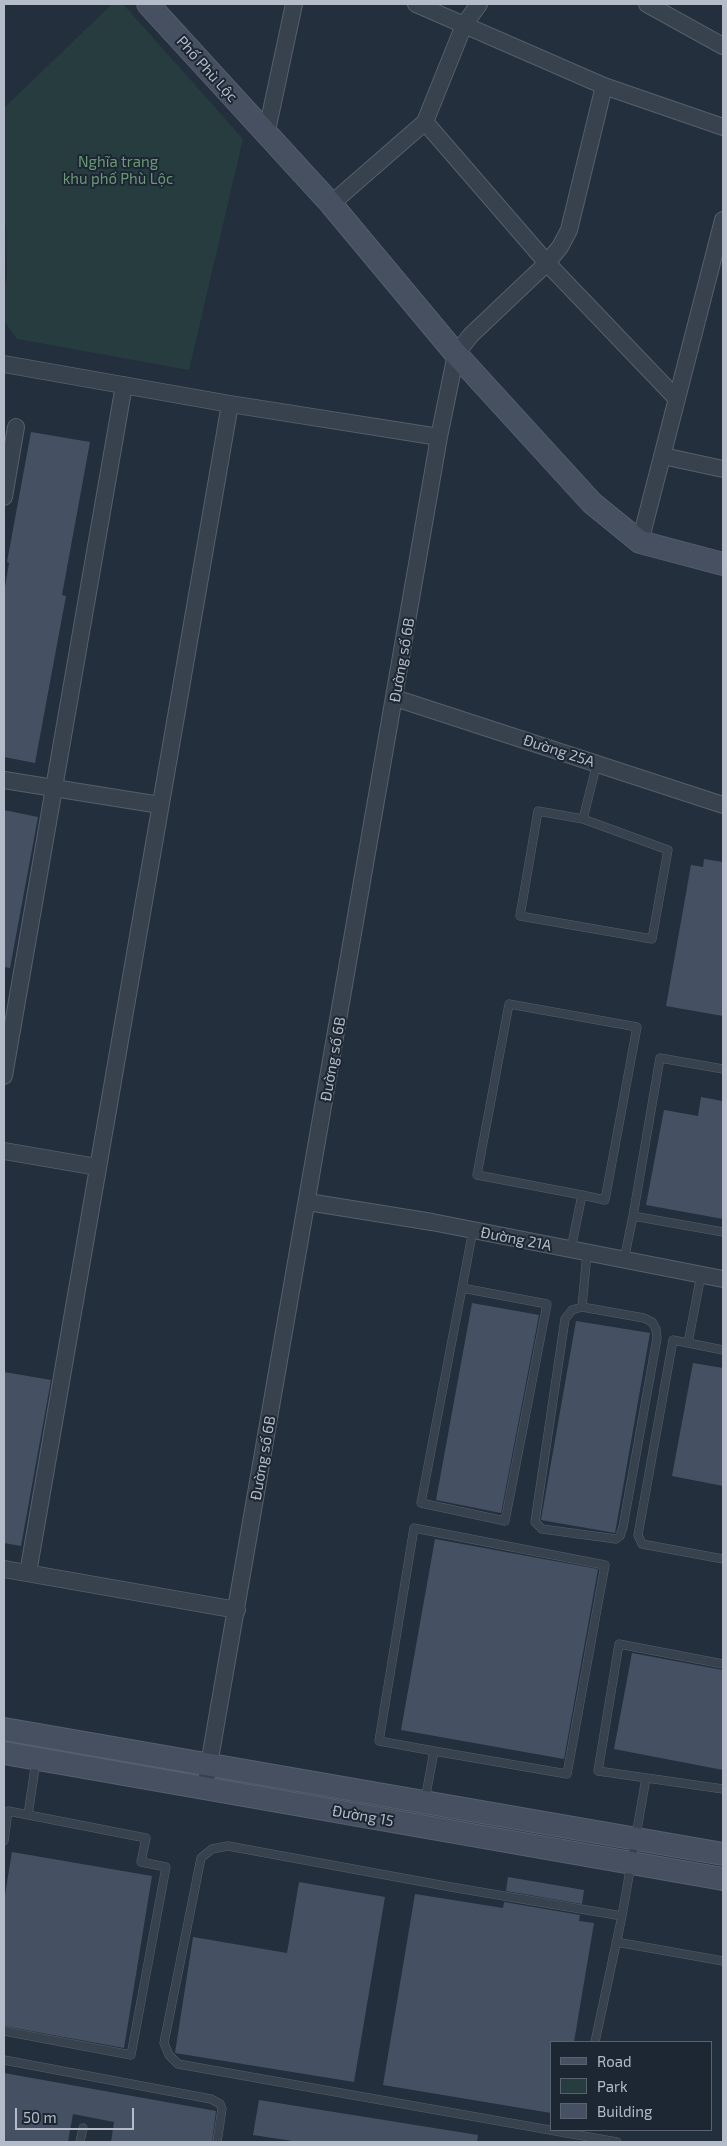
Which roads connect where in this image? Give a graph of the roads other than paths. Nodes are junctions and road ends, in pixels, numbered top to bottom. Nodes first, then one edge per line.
1 (148, 4) edge
2 (294, 4) edge
3 (416, 4) edge
4 (479, 4) edge
5 (647, 4) edge
6 (464, 25) junction
7 (723, 46) edge
8 (604, 86) junction
9 (426, 122) junction
10 (723, 127) edge
11 (266, 135) junction
12 (331, 204) junction
13 (723, 220) edge
14 (719, 253) edge
15 (547, 263) junction
16 (456, 354) junction
17 (4, 364) edge
18 (124, 385) junction
19 (677, 399) junction
20 (230, 404) junction
21 (16, 427) dead end
22 (439, 437) junction
23 (662, 456) junction
24 (723, 469) edge
25 (4, 498) edge
26 (640, 542) junction
27 (723, 564) edge
28 (395, 698) junction
29 (597, 764) junction
30 (4, 780) edge
31 (53, 788) junction
32 (160, 804) junction
33 (723, 805) edge
34 (583, 818) junction
35 (723, 1069) edge
36 (4, 1076) edge
37 (4, 1151) edge
38 (97, 1167) junction
39 (582, 1196) junction
40 (308, 1202) junction
41 (633, 1216) junction
42 (473, 1230) junction
43 (723, 1232) edge
44 (571, 1249) junction
45 (587, 1253) junction
46 (624, 1260) junction
47 (701, 1275) junction
48 (723, 1278) edge
49 (462, 1288) junction
50 (582, 1307) junction
51 (688, 1343) junction
52 (723, 1350) edge
53 (723, 1560) edge
54 (4, 1569) edge
55 (28, 1573) junction
56 (237, 1610) junction
57 (723, 1664) edge
58 (4, 1729) edge
59 (434, 1752) junction
60 (4, 1753) edge
61 (36, 1758) junction
62 (209, 1764) junction
63 (646, 1778) junction
64 (205, 1789) junction
65 (723, 1789) edge
66 (424, 1802) junction
67 (28, 1815) junction
68 (635, 1838) junction
69 (4, 1840) edge
70 (723, 1854) edge
71 (630, 1863) junction
72 (723, 1879) edge
73 (622, 1916) junction
74 (616, 1942) junction
75 (723, 1961) edge
76 (4, 2031) edge
77 (596, 2041) edge
78 (4, 2060) edge
79 (550, 2127) edge
80 (83, 2128) dead end
81 (577, 2132) edge
82 (80, 2142) edge
83 (217, 2142) edge
84 (617, 2142) edge

1 - 11 street, Phố Phù Lộc
2 - 11 street
3 - 6 street
4 - 6 street
5 - 7 street
6 - 8 street
6 - 9 street
8 - 10 street
8 - 15 street
9 - 12 street
9 - 15 street
11 - 12 street, Phố Phù Lộc
12 - 16 street, Phố Phù Lộc
13 - 14 street
14 - 19 street
15 - 16 street
15 - 19 street
16 - 22 street, Đường số 6B
16 - 26 street, Phố Phù Lộc
17 - 18 street
18 - 20 street
18 - 31 street
19 - 23 street
20 - 22 street
20 - 32 street
21 - 25 street
22 - 28 street, Đường số 6B
23 - 24 street
23 - 26 street
26 - 27 street
28 - 29 street, Đường 25A
28 - 40 street, Đường số 6B
29 - 33 street, Đường 25A
29 - 34 lane
30 - 31 street
31 - 32 street
31 - 36 street
32 - 38 street
34 - 34 lane
35 - 41 lane
37 - 38 street
38 - 55 street
39 - 39 lane
39 - 44 lane
40 - 42 street, Đường 21A
40 - 56 street, Đường số 6B
41 - 43 lane
41 - 46 lane
42 - 44 street, Đường 21A
42 - 49 lane
44 - 45 street, Đường 21A
45 - 46 street, Đường 21A
45 - 50 lane
46 - 47 street, Đường 21A
47 - 48 street, Đường 21A
47 - 51 lane
49 - 49 lane
50 - 50 lane
51 - 52 lane
51 - 53 lane
54 - 55 street
55 - 56 street
56 - 62 street, Đường số 6B
57 - 63 lane
58 - 62 street, Đường 15
59 - 59 lane
59 - 66 lane
60 - 61 street, Đường 15
61 - 64 street, Đường 15
61 - 67 lane
62 - 64 street, Đường số 6B
62 - 66 street, Đường 15
63 - 65 lane
63 - 68 lane
64 - 71 street, Đường 15
66 - 68 street, Đường 15
67 - 69 lane
67 - 76 lane
68 - 70 street, Đường 15
68 - 71 lane
71 - 72 street, Đường 15
71 - 73 lane
73 - 74 lane
73 - 79 lane
74 - 75 lane
74 - 77 lane
78 - 83 lane
80 - 82 lane
81 - 84 lane

